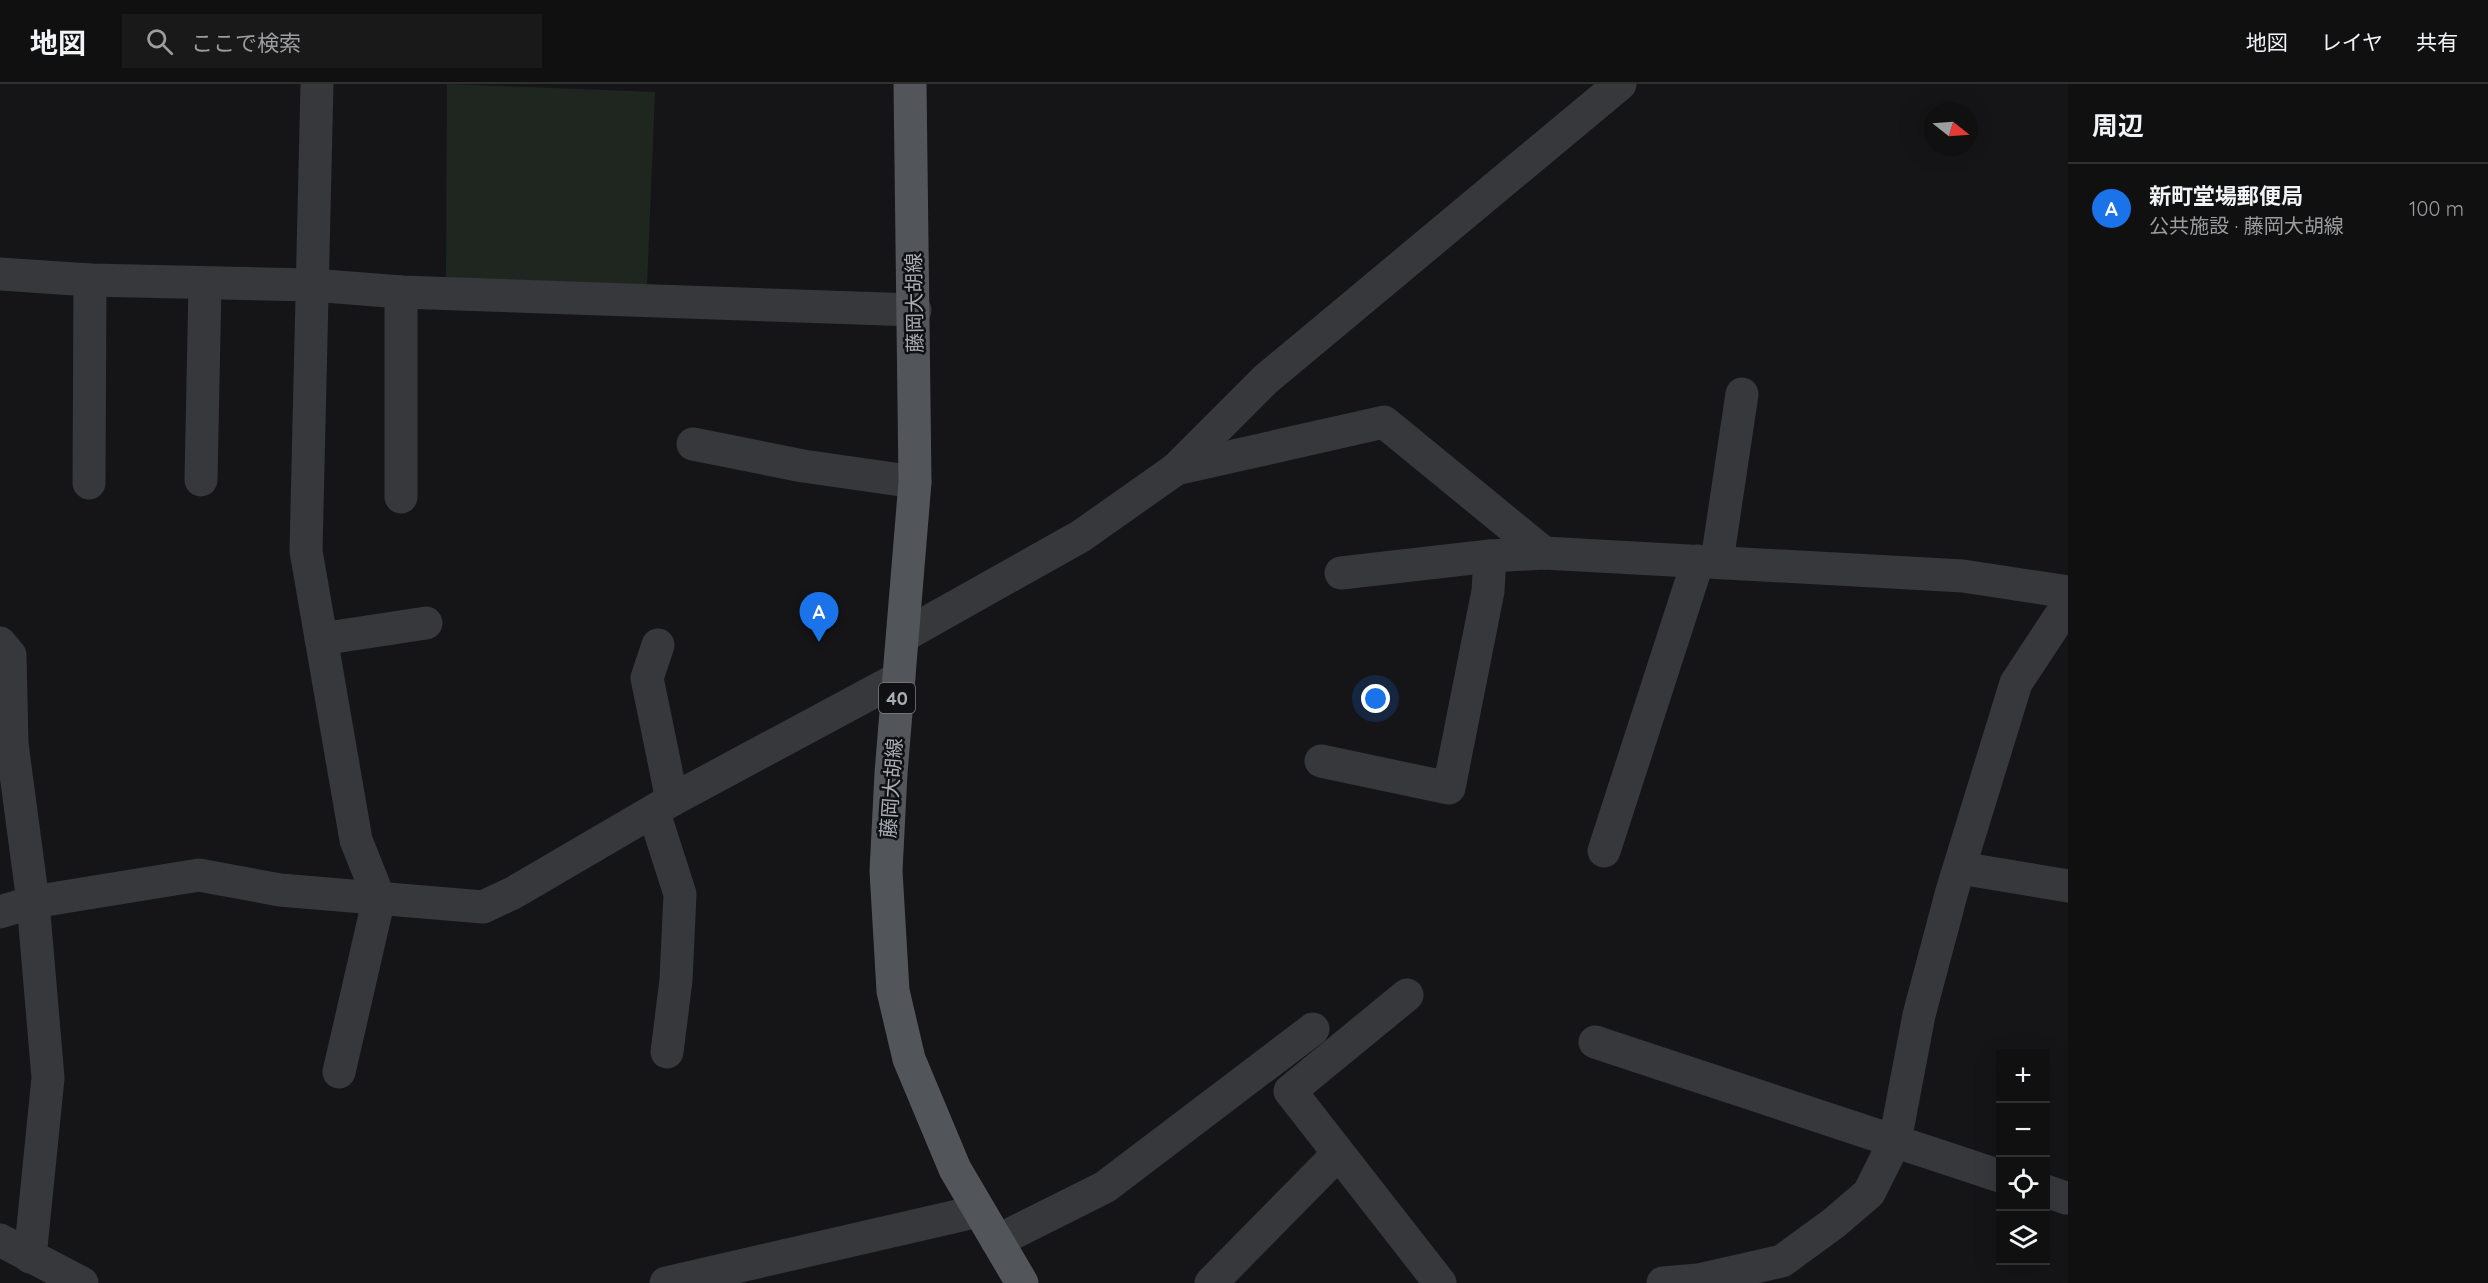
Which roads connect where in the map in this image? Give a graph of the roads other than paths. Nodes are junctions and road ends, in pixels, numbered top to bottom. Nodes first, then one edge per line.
1 (317, 84) edge
2 (910, 84) edge
3 (1620, 84) edge
4 (0, 274) edge
5 (90, 280) junction
6 (205, 284) junction
7 (312, 285) junction
8 (401, 292) junction
9 (915, 310) junction
10 (1742, 394) dead end
11 (693, 444) dead end
12 (1176, 469) junction
13 (201, 480) dead end
14 (915, 482) junction
15 (89, 483) dead end
16 (401, 497) dead end
17 (1544, 553) junction
18 (1490, 556) junction
19 (1708, 561) junction
20 (1341, 573) dead end
21 (2068, 592) edge
22 (2068, 604) edge
23 (426, 623) dead end
24 (903, 636) junction
25 (321, 639) junction
26 (0, 643) edge
27 (658, 645) dead end
28 (899, 678) junction
29 (1321, 761) dead end
30 (663, 806) junction
31 (1604, 851) dead end
32 (1960, 868) junction
33 (2068, 886) edge
34 (379, 898) junction
35 (33, 902) junction
36 (0, 912) edge
37 (1407, 996) dead end
38 (1313, 1029) dead end
39 (1595, 1042) dead end
40 (667, 1052) dead end
41 (339, 1072) dead end
42 (1895, 1141) junction
43 (1338, 1154) junction
44 (1996, 1174) edge
45 (980, 1211) junction
46 (0, 1240) edge
47 (997, 1241) junction
48 (30, 1257) junction
49 (1733, 1277) edge
50 (82, 1283) edge
51 (666, 1283) edge
52 (1022, 1283) edge
53 (1211, 1283) edge
54 (1440, 1283) edge
55 (1663, 1283) edge

1 - 7 street
2 - 9 main road, 藤岡大胡線 / 40
3 - 12 street
4 - 5 street
5 - 6 street
5 - 15 street
6 - 7 street
6 - 13 street
7 - 8 street
7 - 25 street
8 - 9 street
8 - 16 street
9 - 14 main road, 藤岡大胡線 / 40
10 - 19 street
11 - 14 street
12 - 17 street
12 - 24 street
14 - 24 main road, 藤岡大胡線 / 40
17 - 18 street
17 - 19 street
18 - 20 street
18 - 29 street
19 - 21 street
19 - 31 street
22 - 32 street
23 - 25 street
24 - 28 main road, 藤岡大胡線 / 40
25 - 34 street
26 - 35 street
27 - 30 street
28 - 30 street
28 - 45 main road, 藤岡大胡線 / 40
30 - 34 street
30 - 40 street
32 - 33 street
32 - 42 street
34 - 35 street
34 - 41 street
35 - 36 street
35 - 48 street
37 - 43 street
38 - 47 street
39 - 42 street
42 - 44 street
42 - 49 street
43 - 53 street
43 - 54 street
45 - 47 main road, 藤岡大胡線 / 40
45 - 51 street
46 - 48 street
47 - 52 main road, 藤岡大胡線 / 40
48 - 50 street
49 - 55 street

